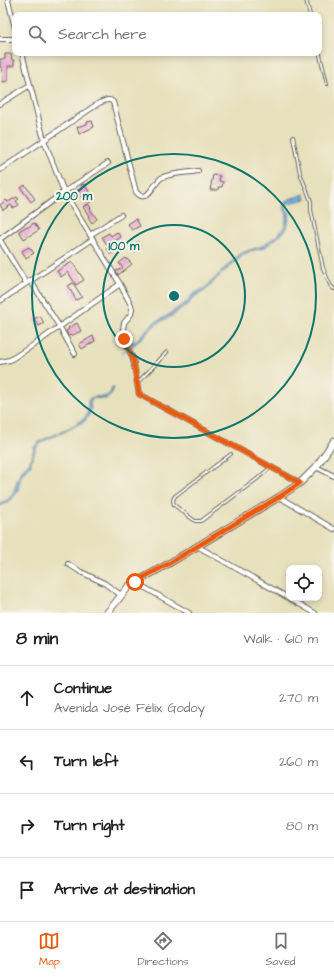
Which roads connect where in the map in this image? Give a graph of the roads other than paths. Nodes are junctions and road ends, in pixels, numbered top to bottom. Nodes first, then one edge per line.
1 (8, 0) edge
2 (306, 0) edge
3 (309, 12) edge
4 (12, 16) edge
5 (0, 39) edge
6 (12, 39) edge
7 (23, 56) edge
8 (320, 56) edge
9 (327, 84) dead end
10 (30, 85) junction
11 (0, 104) edge
12 (293, 137) dead end
13 (44, 140) junction
14 (108, 163) dead end
15 (0, 170) edge
16 (198, 171) dead end
17 (64, 192) junction
18 (121, 215) dead end
19 (91, 237) junction
20 (0, 240) edge
21 (30, 280) junction
22 (26, 283) junction
23 (120, 284) junction
24 (334, 289) edge
25 (0, 301) edge
26 (59, 326) junction
27 (167, 352) dead end
28 (75, 354) dead end
29 (0, 362) edge
30 (137, 382) junction
31 (334, 441) edge
32 (231, 454) dead end
33 (316, 467) junction
34 (271, 468) junction
35 (334, 476) edge
36 (300, 483) junction
37 (279, 497) junction
38 (334, 529) edge
39 (197, 546) junction
40 (68, 564) dead end
41 (135, 582) junction
42 (121, 595) junction
43 (107, 613) edge
44 (189, 613) edge
45 (315, 613) edge

1 - 4 street
2 - 3 lane
5 - 6 street
7 - 10 street
8 - 9 lane
10 - 11 street
10 - 13 street
12 - 24 lane
13 - 15 street
13 - 16 street
13 - 17 street
14 - 17 street
17 - 19 street
17 - 20 street
18 - 19 street
19 - 21 street
19 - 23 street
20 - 22 street
21 - 22 street
21 - 26 street
22 - 25 street
23 - 26 street
23 - 30 street
26 - 28 street
26 - 29 street
27 - 30 lane
30 - 34 street
31 - 33 main road
32 - 34 lane
33 - 35 street
33 - 36 main road
34 - 36 street
36 - 37 main road
37 - 38 street
37 - 39 main road
39 - 41 main road
39 - 45 street
40 - 42 street
41 - 42 main road
41 - 44 street
42 - 43 main road

